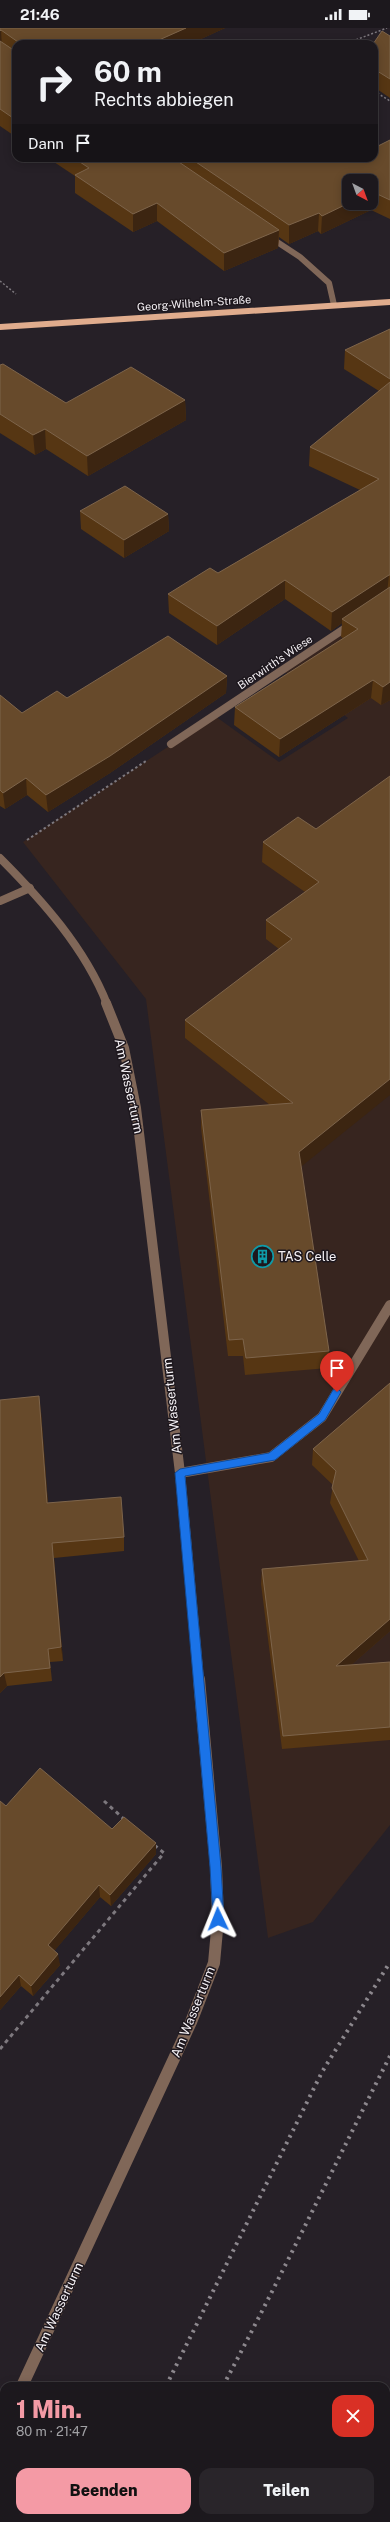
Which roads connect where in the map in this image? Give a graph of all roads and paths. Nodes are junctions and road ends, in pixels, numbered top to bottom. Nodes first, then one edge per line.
1 (386, 28) edge
2 (355, 40) edge
3 (378, 94) edge
4 (390, 101) edge
5 (260, 230) edge
6 (390, 302) edge
7 (334, 305) junction
8 (0, 327) edge
9 (364, 616) edge
10 (171, 744) joint
11 (0, 858) edge
12 (30, 888) junction
13 (0, 901) edge
14 (390, 1305) edge
15 (180, 1473) junction
16 (104, 1801) dead end
17 (128, 1822) edge
18 (152, 1843) edge
19 (0, 2049) edge
20 (24, 2382) edge

1 - 2 path
3 - 4 path
5 - 7 street
6 - 7 main road, Georg-Wilhelm-Straße
7 - 8 main road, Georg-Wilhelm-Straße
9 - 10 street, Bierwirth's Wiese
10 - 11 path
11 - 12 street, Am Wasserturm
12 - 13 street
12 - 15 street, Am Wasserturm
14 - 15 street
15 - 20 street, Am Wasserturm
16 - 17 path
18 - 19 path

